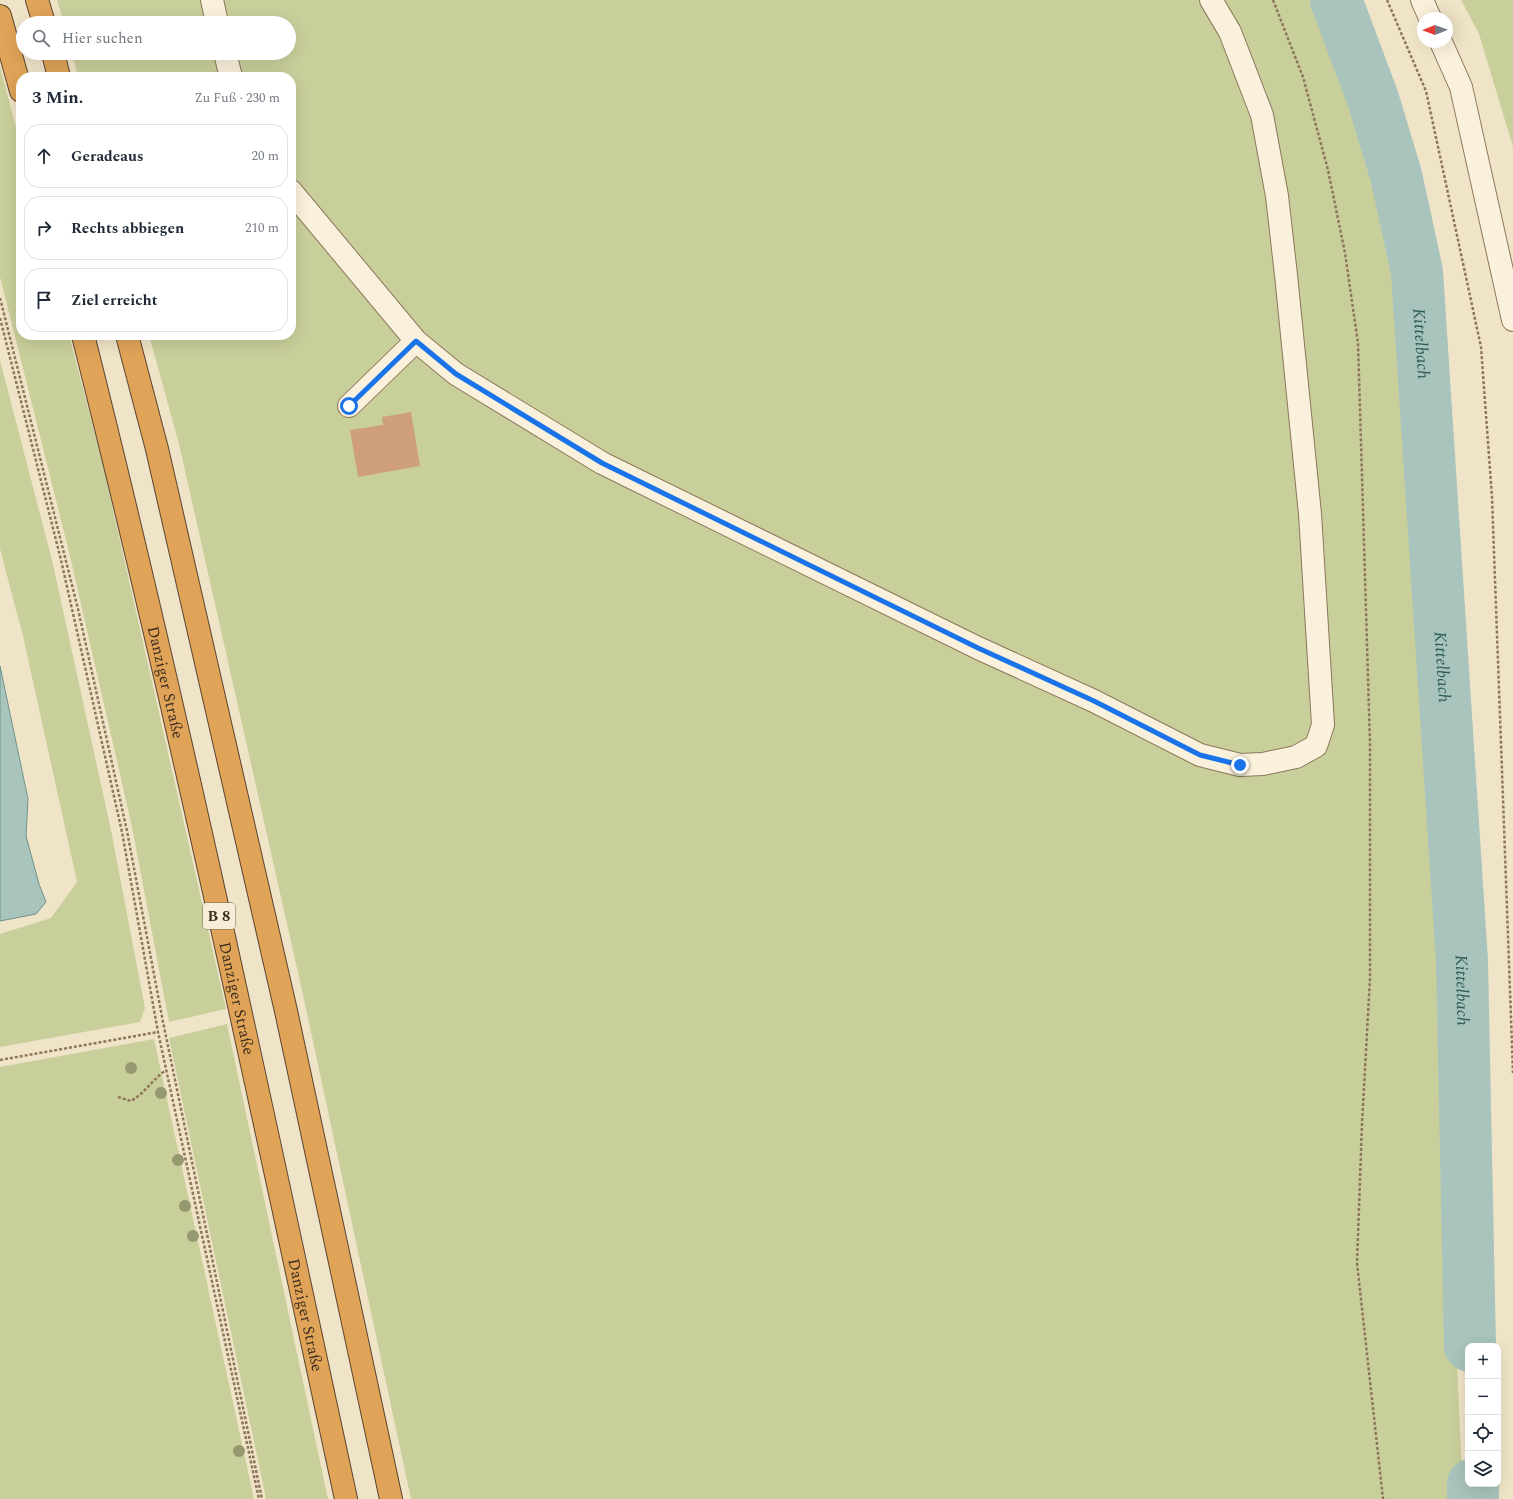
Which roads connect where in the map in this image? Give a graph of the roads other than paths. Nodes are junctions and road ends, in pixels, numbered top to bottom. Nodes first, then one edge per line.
1 (37, 0) edge
2 (212, 0) edge
3 (1211, 0) edge
4 (1422, 0) edge
5 (1427, 12) edge
6 (0, 16) edge
7 (42, 16) edge
8 (215, 16) edge
9 (1444, 48) edge
10 (55, 60) edge
11 (227, 60) edge
12 (58, 72) edge
13 (230, 72) edge
14 (16, 73) edge
15 (296, 197) edge
16 (1513, 320) edge
17 (84, 340) edge
18 (128, 340) edge
19 (416, 341) junction
20 (349, 406) dead end
21 (346, 1499) edge
22 (390, 1499) edge

1 - 7 highway
2 - 8 lane
3 - 19 lane
4 - 5 lane
6 - 14 highway
9 - 16 lane
10 - 12 highway
11 - 13 lane
15 - 19 lane
17 - 21 highway, Danziger Straße / B 8
18 - 22 highway
19 - 20 lane

